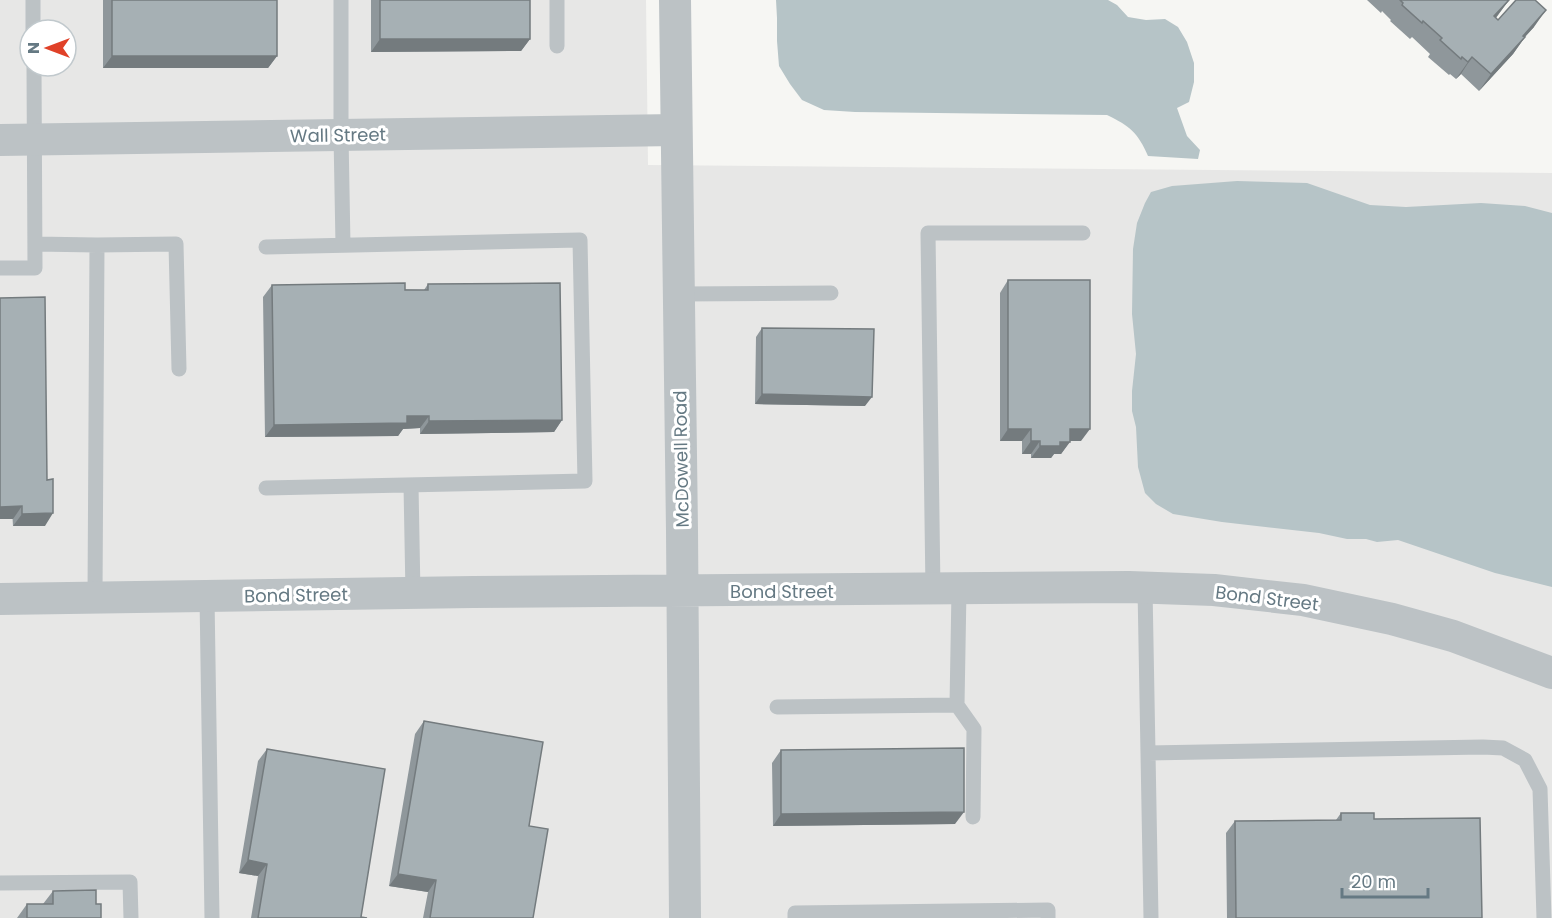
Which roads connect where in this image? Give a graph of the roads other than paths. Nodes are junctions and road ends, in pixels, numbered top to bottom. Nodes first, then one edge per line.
1 (33, 0) edge
2 (341, 0) edge
3 (557, 0) edge
4 (675, 0) edge
5 (33, 18) edge
6 (557, 46) dead end
7 (34, 78) edge
8 (676, 130) junction
9 (341, 135) junction
10 (0, 140) edge
11 (35, 140) junction
12 (1083, 233) dead end
13 (35, 244) junction
14 (97, 245) junction
15 (343, 245) junction
16 (266, 247) dead end
17 (0, 268) edge
18 (831, 293) dead end
19 (679, 294) junction
20 (179, 369) dead end
21 (411, 485) junction
22 (266, 488) dead end
23 (1145, 588) junction
24 (946, 590) junction
25 (683, 592) junction
26 (413, 594) junction
27 (95, 597) junction
28 (207, 597) junction
29 (0, 599) edge
30 (1552, 674) edge
31 (957, 705) junction
32 (777, 707) dead end
33 (1148, 753) junction
34 (973, 817) dead end
35 (0, 883) edge
36 (131, 918) edge
37 (212, 918) edge
38 (685, 918) edge
39 (795, 918) edge
40 (1048, 918) edge
41 (1151, 918) edge
42 (1544, 918) edge

1 - 5 lane
2 - 9 lane
3 - 6 lane
4 - 8 street, McDowell Road
7 - 11 lane
8 - 9 street, Wall Street
8 - 19 street, McDowell Road
9 - 11 street, Wall Street
9 - 15 lane
10 - 11 street, Wall Street
11 - 13 lane
12 - 24 lane
13 - 14 lane
13 - 17 lane
14 - 20 lane
14 - 27 lane
15 - 16 lane
15 - 21 lane
18 - 19 lane
19 - 25 street, McDowell Road
21 - 22 lane
21 - 26 lane
23 - 24 street, Bond Street
23 - 30 street, Bond Street
23 - 33 lane
24 - 25 street, Bond Street
24 - 31 lane
25 - 26 street, Bond Street
25 - 38 street, McDowell Road
26 - 28 street, Bond Street
27 - 28 street, Bond Street
27 - 29 street, Bond Street
28 - 37 lane
31 - 32 lane
31 - 34 lane
33 - 41 lane
33 - 42 lane
35 - 36 lane
39 - 40 lane

